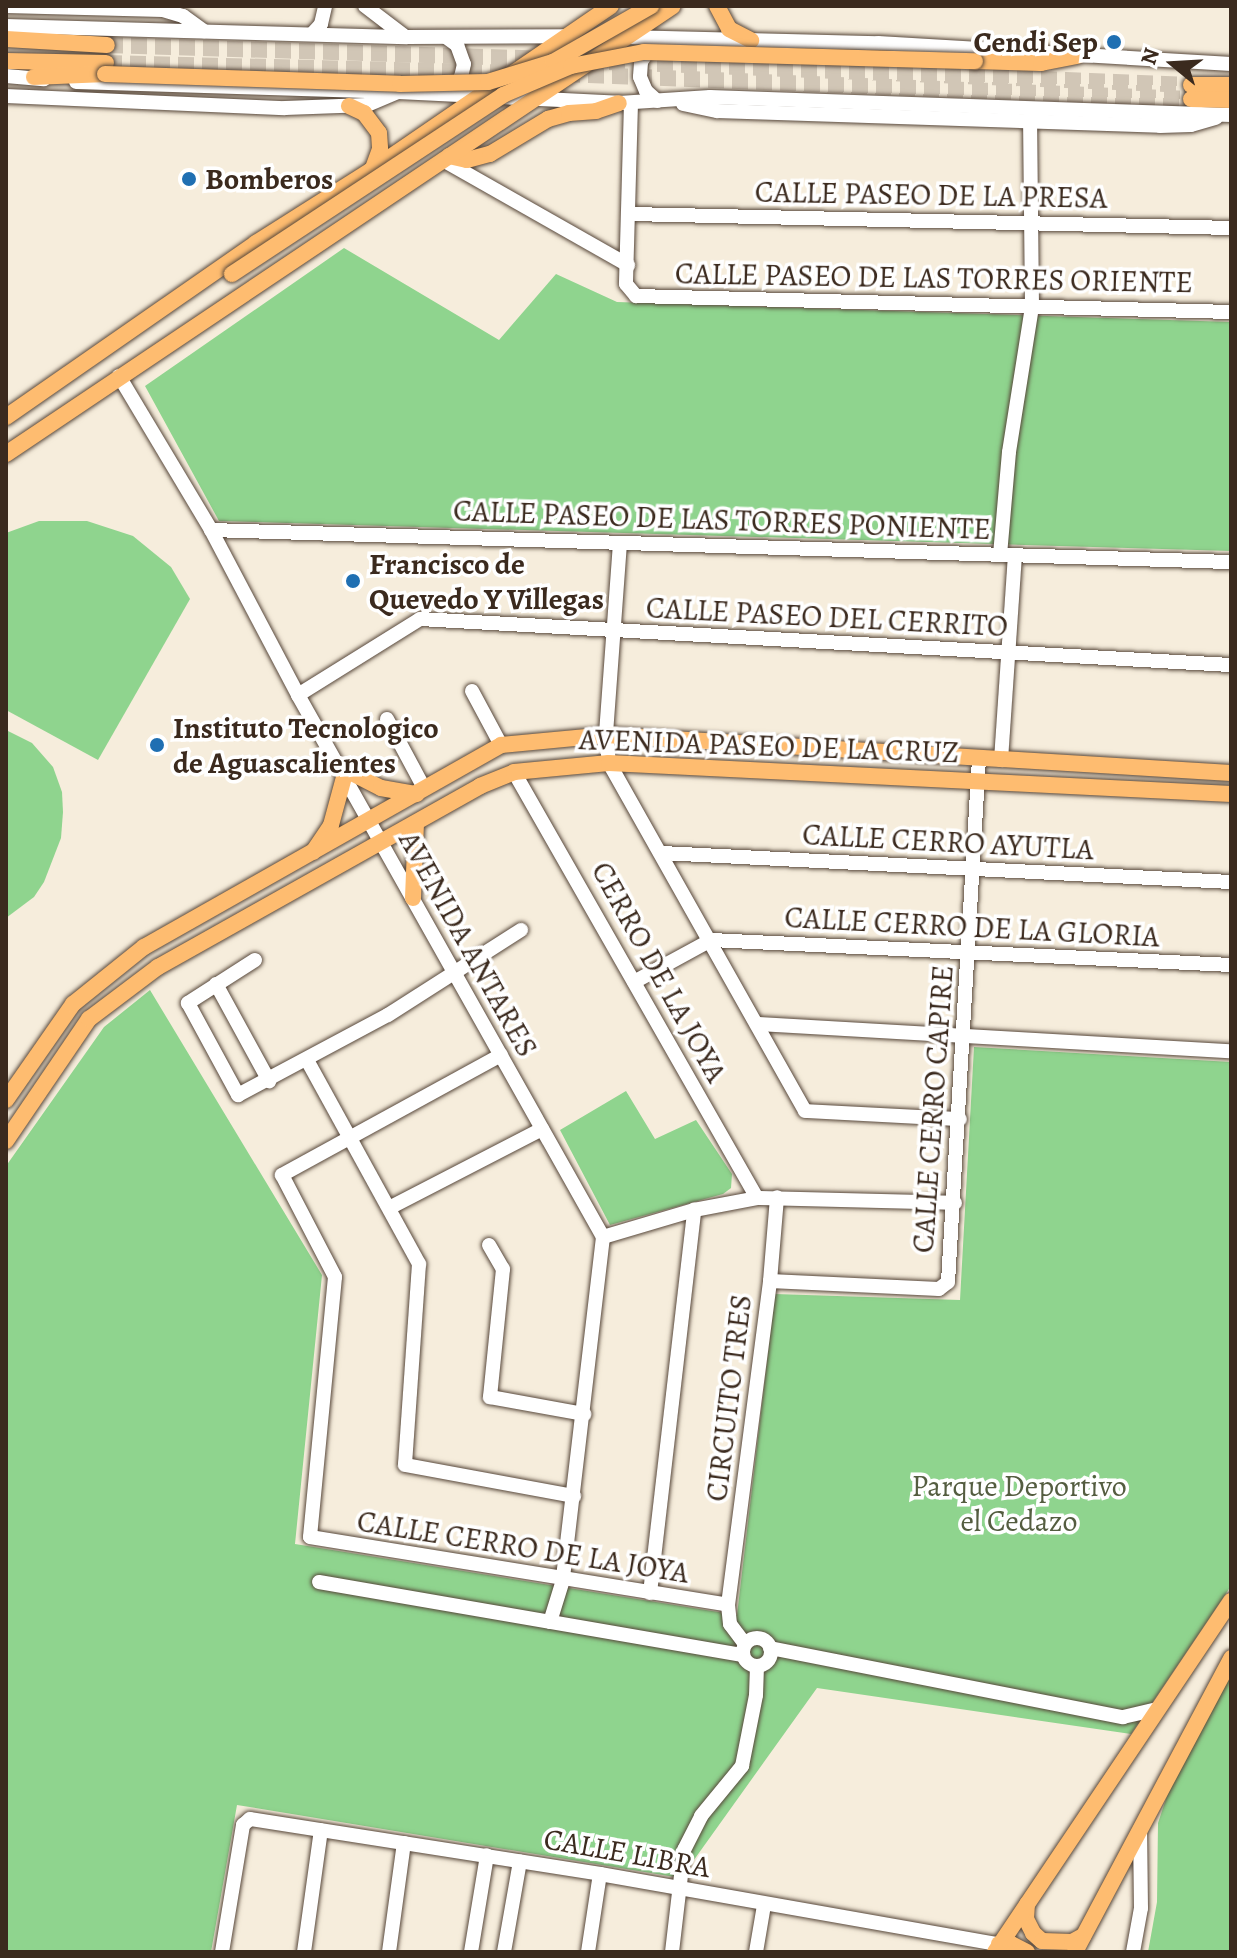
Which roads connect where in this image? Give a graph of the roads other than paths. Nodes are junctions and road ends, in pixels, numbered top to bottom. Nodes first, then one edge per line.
1 (6, 6) edge
2 (325, 6) edge
3 (365, 6) edge
4 (611, 6) edge
5 (651, 6) edge
6 (673, 6) edge
7 (717, 6) edge
8 (6, 26) edge
9 (204, 31) junction
10 (313, 33) junction
11 (568, 36) junction
12 (407, 37) junction
13 (446, 37) junction
14 (626, 37) junction
15 (6, 39) edge
16 (665, 39) junction
17 (751, 40) junction
18 (107, 45) tunnel mouth
19 (1078, 56) junction
20 (6, 61) edge
21 (1231, 64) edge
22 (106, 68) junction
23 (6, 76) edge
24 (34, 77) junction
25 (1231, 85) edge
26 (398, 92) junction
27 (441, 94) junction
28 (6, 96) edge
29 (476, 96) junction
30 (541, 98) junction
31 (662, 101) junction
32 (625, 103) junction
33 (349, 106) junction
34 (1228, 110) edge
35 (1030, 122) junction
36 (446, 158) junction
37 (370, 171) junction
38 (630, 214) junction
39 (1033, 223) junction
40 (1231, 228) edge
41 (628, 265) junction
42 (1032, 306) junction
43 (1231, 312) edge
44 (131, 332) junction
45 (119, 376) junction
46 (6, 417) edge
47 (6, 454) edge
48 (211, 530) junction
49 (620, 543) junction
50 (1008, 555) junction
51 (1231, 562) edge
52 (614, 632) junction
53 (1009, 653) junction
54 (1231, 665) edge
55 (472, 691) dead end
56 (298, 695) junction
57 (387, 719) dead end
58 (606, 735) junction
59 (501, 745) junction
60 (979, 758) junction
61 (1001, 760) junction
62 (609, 763) junction
63 (341, 771) junction
64 (514, 772) junction
65 (1231, 773) edge
66 (978, 781) junction
67 (420, 791) junction
68 (1231, 794) edge
69 (369, 821) junction
70 (416, 823) junction
71 (382, 843) junction
72 (662, 853) junction
73 (312, 855) junction
74 (972, 869) junction
75 (1231, 882) edge
76 (413, 898) junction
77 (521, 930) dead end
78 (711, 940) junction
79 (968, 953) junction
80 (255, 960) dead end
81 (1231, 965) edge
82 (456, 974) junction
83 (634, 982) junction
84 (216, 984) junction
85 (757, 1024) junction
86 (964, 1035) junction
87 (1231, 1051) edge
88 (501, 1055) junction
89 (307, 1060) junction
90 (269, 1081) junction
91 (6, 1100) edge
92 (960, 1119) junction
93 (542, 1129) junction
94 (350, 1136) junction
95 (6, 1141) edge
96 (777, 1197) junction
97 (757, 1198) junction
98 (955, 1203) junction
99 (391, 1207) junction
100 (694, 1210) junction
101 (603, 1237) junction
102 (489, 1245) dead end
103 (770, 1281) junction
104 (584, 1414) junction
105 (574, 1496) junction
106 (563, 1580) junction
107 (319, 1582) dead end
108 (650, 1593) junction
109 (1231, 1601) edge
110 (728, 1605) junction
111 (550, 1622) junction
112 (770, 1648) junction
113 (744, 1650) junction
114 (1231, 1658) edge
115 (757, 1666) junction
116 (1158, 1709) junction
117 (1123, 1717) junction
118 (1139, 1739) junction
119 (1140, 1826) junction
120 (321, 1830) junction
121 (404, 1843) junction
122 (487, 1855) junction
123 (520, 1861) junction
124 (600, 1874) junction
125 (681, 1888) junction
126 (1027, 1904) junction
127 (764, 1905) junction
128 (1083, 1936) junction
129 (997, 1948) edge
130 (222, 1952) edge
131 (304, 1952) edge
132 (389, 1952) edge
133 (471, 1952) edge
134 (504, 1952) edge
135 (588, 1952) edge
136 (672, 1952) edge
137 (756, 1952) edge
138 (1027, 1952) edge
139 (1075, 1952) edge
140 (1133, 1952) edge

1 - 9 street
2 - 10 street
3 - 12 street
4 - 11 main road
5 - 22 main road, bridge
6 - 14 main road
7 - 17 main road
8 - 9 street
9 - 10 street
10 - 12 street
11 - 13 street
11 - 14 street
11 - 29 main road
12 - 13 street
13 - 27 street
14 - 16 street
14 - 30 main road
15 - 18 main road
16 - 17 street
16 - 31 street
17 - 19 street
19 - 21 street
19 - 44 main road, bridge
20 - 22 main road
22 - 24 main road
23 - 24 street
24 - 26 street
25 - 34 main road
26 - 27 street
26 - 33 street
27 - 29 street
28 - 33 street
29 - 30 street
29 - 37 main road
30 - 32 street
30 - 36 main road
31 - 32 street
31 - 34 street
31 - 35 street
32 - 36 main road
32 - 38 street
33 - 37 main road
34 - 35 street
35 - 39 street
36 - 41 street
36 - 45 main road
37 - 44 main road
38 - 39 street, CALLE PASEO DE LA PRESA
38 - 41 street
39 - 40 street, CALLE PASEO DE LA PRESA
39 - 42 street
41 - 42 street, CALLE PASEO DE LAS TORRES ORIENTE
42 - 43 street, CALLE PASEO DE LAS TORRES ORIENTE
42 - 50 street
44 - 46 main road
45 - 47 main road
45 - 48 street, AVENIDA ANTARES
48 - 49 street, CALLE PASEO DE LAS TORRES PONIENTE
48 - 56 street, AVENIDA ANTARES
49 - 50 street, CALLE PASEO DE LAS TORRES PONIENTE
49 - 52 street
50 - 51 street, CALLE PASEO DE LAS TORRES PONIENTE
50 - 53 street
52 - 53 street, CALLE PASEO DEL CERRITO
52 - 56 street, CALLE PASEO DEL CERRITO
52 - 58 street
53 - 54 street, CALLE PASEO DEL CERRITO
53 - 61 street
55 - 59 street
56 - 63 street, AVENIDA ANTARES
57 - 67 street
58 - 59 main road, AVENIDA PASEO DE LA CRUZ
58 - 60 main road, AVENIDA PASEO DE LA CRUZ
58 - 62 street
59 - 67 main road, AVENIDA PASEO DE LA CRUZ
60 - 61 main road, AVENIDA PASEO DE LA CRUZ
60 - 66 street, CALLE CERRO CAPIRE
61 - 65 main road, AVENIDA PASEO DE LA CRUZ
62 - 64 main road, AVENIDA PASEO DE LA CRUZ
62 - 66 main road, AVENIDA PASEO DE LA CRUZ
62 - 72 street
63 - 67 main road
63 - 69 street, AVENIDA ANTARES
63 - 73 main road
64 - 70 main road, AVENIDA PASEO DE LA CRUZ
64 - 83 street, CERRO DE LA JOYA
66 - 68 main road, AVENIDA PASEO DE LA CRUZ
66 - 74 street, CALLE CERRO CAPIRE
67 - 69 main road, AVENIDA PASEO DE LA CRUZ
69 - 71 street, AVENIDA ANTARES
69 - 73 main road, AVENIDA PASEO DE LA CRUZ
70 - 71 main road, AVENIDA PASEO DE LA CRUZ
70 - 76 main road
71 - 76 street, AVENIDA ANTARES
71 - 95 main road, AVENIDA PASEO DE LA CRUZ
72 - 74 street, CALLE CERRO AYUTLA
72 - 78 street
73 - 91 main road, AVENIDA PASEO DE LA CRUZ
74 - 75 street, CALLE CERRO AYUTLA
74 - 79 street, CALLE CERRO CAPIRE
76 - 82 street, AVENIDA ANTARES
77 - 82 street
78 - 79 street, CALLE CERRO DE LA GLORIA
78 - 83 street
78 - 85 street
79 - 81 street, CALLE CERRO DE LA GLORIA
79 - 86 street, CALLE CERRO CAPIRE
80 - 84 street
82 - 88 street, AVENIDA ANTARES
82 - 89 street
83 - 97 street, CERRO DE LA JOYA
84 - 90 street
84 - 90 street
85 - 86 street
85 - 92 street
86 - 87 street
86 - 92 street, CALLE CERRO CAPIRE
88 - 93 street, AVENIDA ANTARES
88 - 94 street
89 - 90 street
89 - 94 street
92 - 98 street, CALLE CERRO CAPIRE
93 - 99 street
93 - 101 street, AVENIDA ANTARES
94 - 99 street
94 - 106 street, CALLE CERRO DE LA JOYA
96 - 97 street
96 - 98 street
96 - 103 street, CIRCUITO TRES
97 - 100 street
98 - 103 street, CALLE CERRO CAPIRE
99 - 105 street
100 - 101 street
100 - 108 street
101 - 104 street
102 - 104 street
103 - 110 street, CIRCUITO TRES
104 - 105 street
105 - 106 street
106 - 108 street, CALLE CERRO DE LA JOYA
106 - 111 street
107 - 111 street
108 - 110 street, CALLE CERRO DE LA JOYA
109 - 116 main road
110 - 113 street
111 - 113 street
112 - 113 street
112 - 115 street
112 - 117 street
113 - 115 street
114 - 119 main road
115 - 125 street
116 - 117 street
116 - 118 main road
117 - 118 street
118 - 126 main road
119 - 128 main road
119 - 140 street
120 - 121 street, CALLE LIBRA
120 - 130 street, CALLE LIBRA
120 - 131 street
121 - 122 street, CALLE LIBRA
121 - 132 street
122 - 123 street, CALLE LIBRA
122 - 133 street
123 - 124 street, CALLE LIBRA
123 - 134 street
124 - 125 street, CALLE LIBRA
124 - 135 street
125 - 127 street, CALLE LIBRA
125 - 136 street
126 - 128 main road
126 - 129 main road
127 - 129 street, CALLE LIBRA
127 - 137 street
128 - 139 main road
129 - 138 main road

